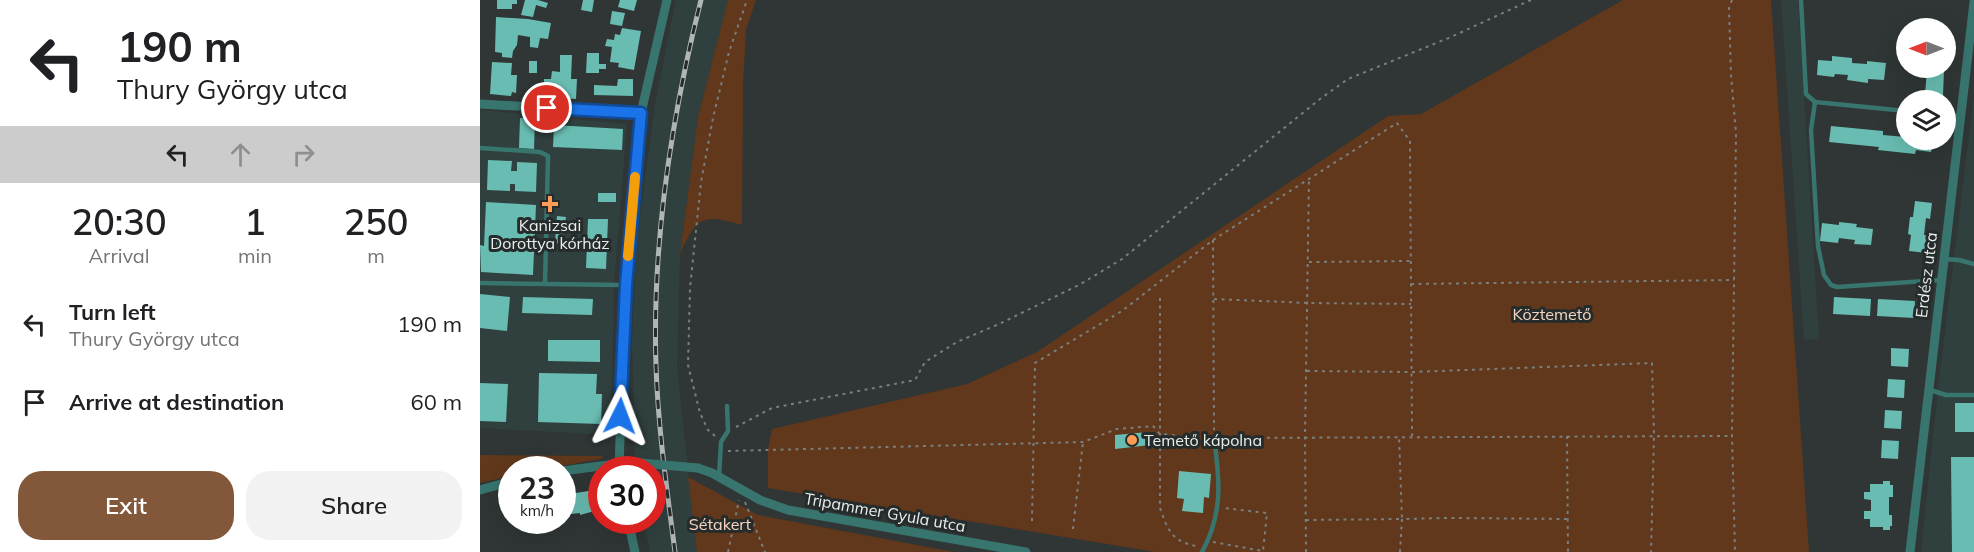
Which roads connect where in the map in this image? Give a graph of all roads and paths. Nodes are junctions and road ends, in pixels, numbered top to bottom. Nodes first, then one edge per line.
1 (667, 0) edge
2 (747, 0) edge
3 (1530, 0) edge
4 (1732, 0) edge
5 (1801, 0) edge
6 (1974, 2) edge
7 (1974, 7) edge
8 (1815, 102) junction
9 (480, 104) edge
10 (1896, 110) edge
11 (641, 113) junction
12 (1956, 116) edge
13 (1959, 116) junction
14 (480, 148) edge
15 (1309, 177) junction
16 (1213, 240) junction
17 (1943, 259) junction
18 (1411, 261) junction
19 (1309, 262) junction
20 (1974, 264) edge
21 (1734, 280) junction
22 (1940, 280) junction
23 (480, 283) edge
24 (545, 284) junction
25 (1411, 284) junction
26 (626, 285) junction
27 (1160, 298) dead end
28 (1214, 299) junction
29 (1308, 303) junction
30 (1411, 304) junction
31 (1306, 370) junction
32 (1412, 372) junction
33 (1927, 389) junction
34 (1974, 395) edge
35 (727, 406) dead end
36 (728, 431) junction
37 (1160, 435) junction
38 (1305, 436) junction
39 (1399, 436) junction
40 (1412, 436) junction
41 (1567, 436) junction
42 (1654, 436) junction
43 (1732, 436) junction
44 (1214, 438) junction
45 (721, 442) junction
46 (1083, 442) junction
47 (1035, 443) junction
48 (721, 451) junction
49 (618, 456) edge
50 (666, 465) edge
51 (719, 478) junction
52 (498, 485) edge
53 (480, 490) edge
54 (741, 491) junction
55 (1218, 507) junction
56 (1402, 519) junction
57 (1567, 519) junction
58 (1306, 520) junction
59 (1032, 521) dead end
60 (1073, 529) dead end
61 (631, 534) edge
62 (1205, 547) edge
63 (635, 552) edge
64 (728, 552) edge
65 (765, 552) edge
66 (1022, 552) edge
67 (1263, 552) edge
68 (1306, 552) edge
69 (1400, 552) edge
70 (1568, 552) edge
71 (1651, 552) edge
72 (1735, 552) edge
73 (1910, 552) edge

1 - 11 street
2 - 45 path
3 - 36 path
4 - 21 path
5 - 8 lane
6 - 7 street, Erdész utca
7 - 13 street, Erdész utca
8 - 10 lane
8 - 22 lane
9 - 11 street
11 - 26 street
12 - 13 lane
13 - 17 street, Erdész utca
14 - 24 lane
15 - 16 path
15 - 18 path
15 - 19 path
16 - 28 path
16 - 47 path
17 - 20 lane
17 - 22 street, Erdész utca
18 - 19 path
18 - 25 path
19 - 29 path
21 - 25 path
21 - 43 path
22 - 33 street, Erdész utca
23 - 24 lane
24 - 26 lane
25 - 30 path
26 - 49 street
27 - 37 path
28 - 29 path
28 - 44 path
29 - 30 path
29 - 31 path
30 - 32 path
31 - 32 path
31 - 38 path
32 - 40 path
32 - 42 path
33 - 34 lane
33 - 73 street, Erdész utca
35 - 36 lane
36 - 45 lane
37 - 44 path
37 - 46 path
37 - 62 path
38 - 39 path
38 - 44 path
38 - 58 path
39 - 40 path
39 - 56 path
40 - 41 path
41 - 42 path
41 - 57 path
42 - 43 path
42 - 71 path
43 - 72 path
44 - 55 lane
45 - 48 lane
46 - 47 path
46 - 60 path
47 - 48 path
47 - 59 path
48 - 51 lane
50 - 51 street, Tripammer Gyula utca, bridge
51 - 54 street, Tripammer Gyula utca
52 - 53 street
54 - 64 path
54 - 65 path
54 - 66 street, Tripammer Gyula utca
55 - 62 lane
55 - 67 path
56 - 57 path
56 - 58 path
56 - 69 path
57 - 70 path
58 - 68 path
61 - 63 street
62 - 67 path

